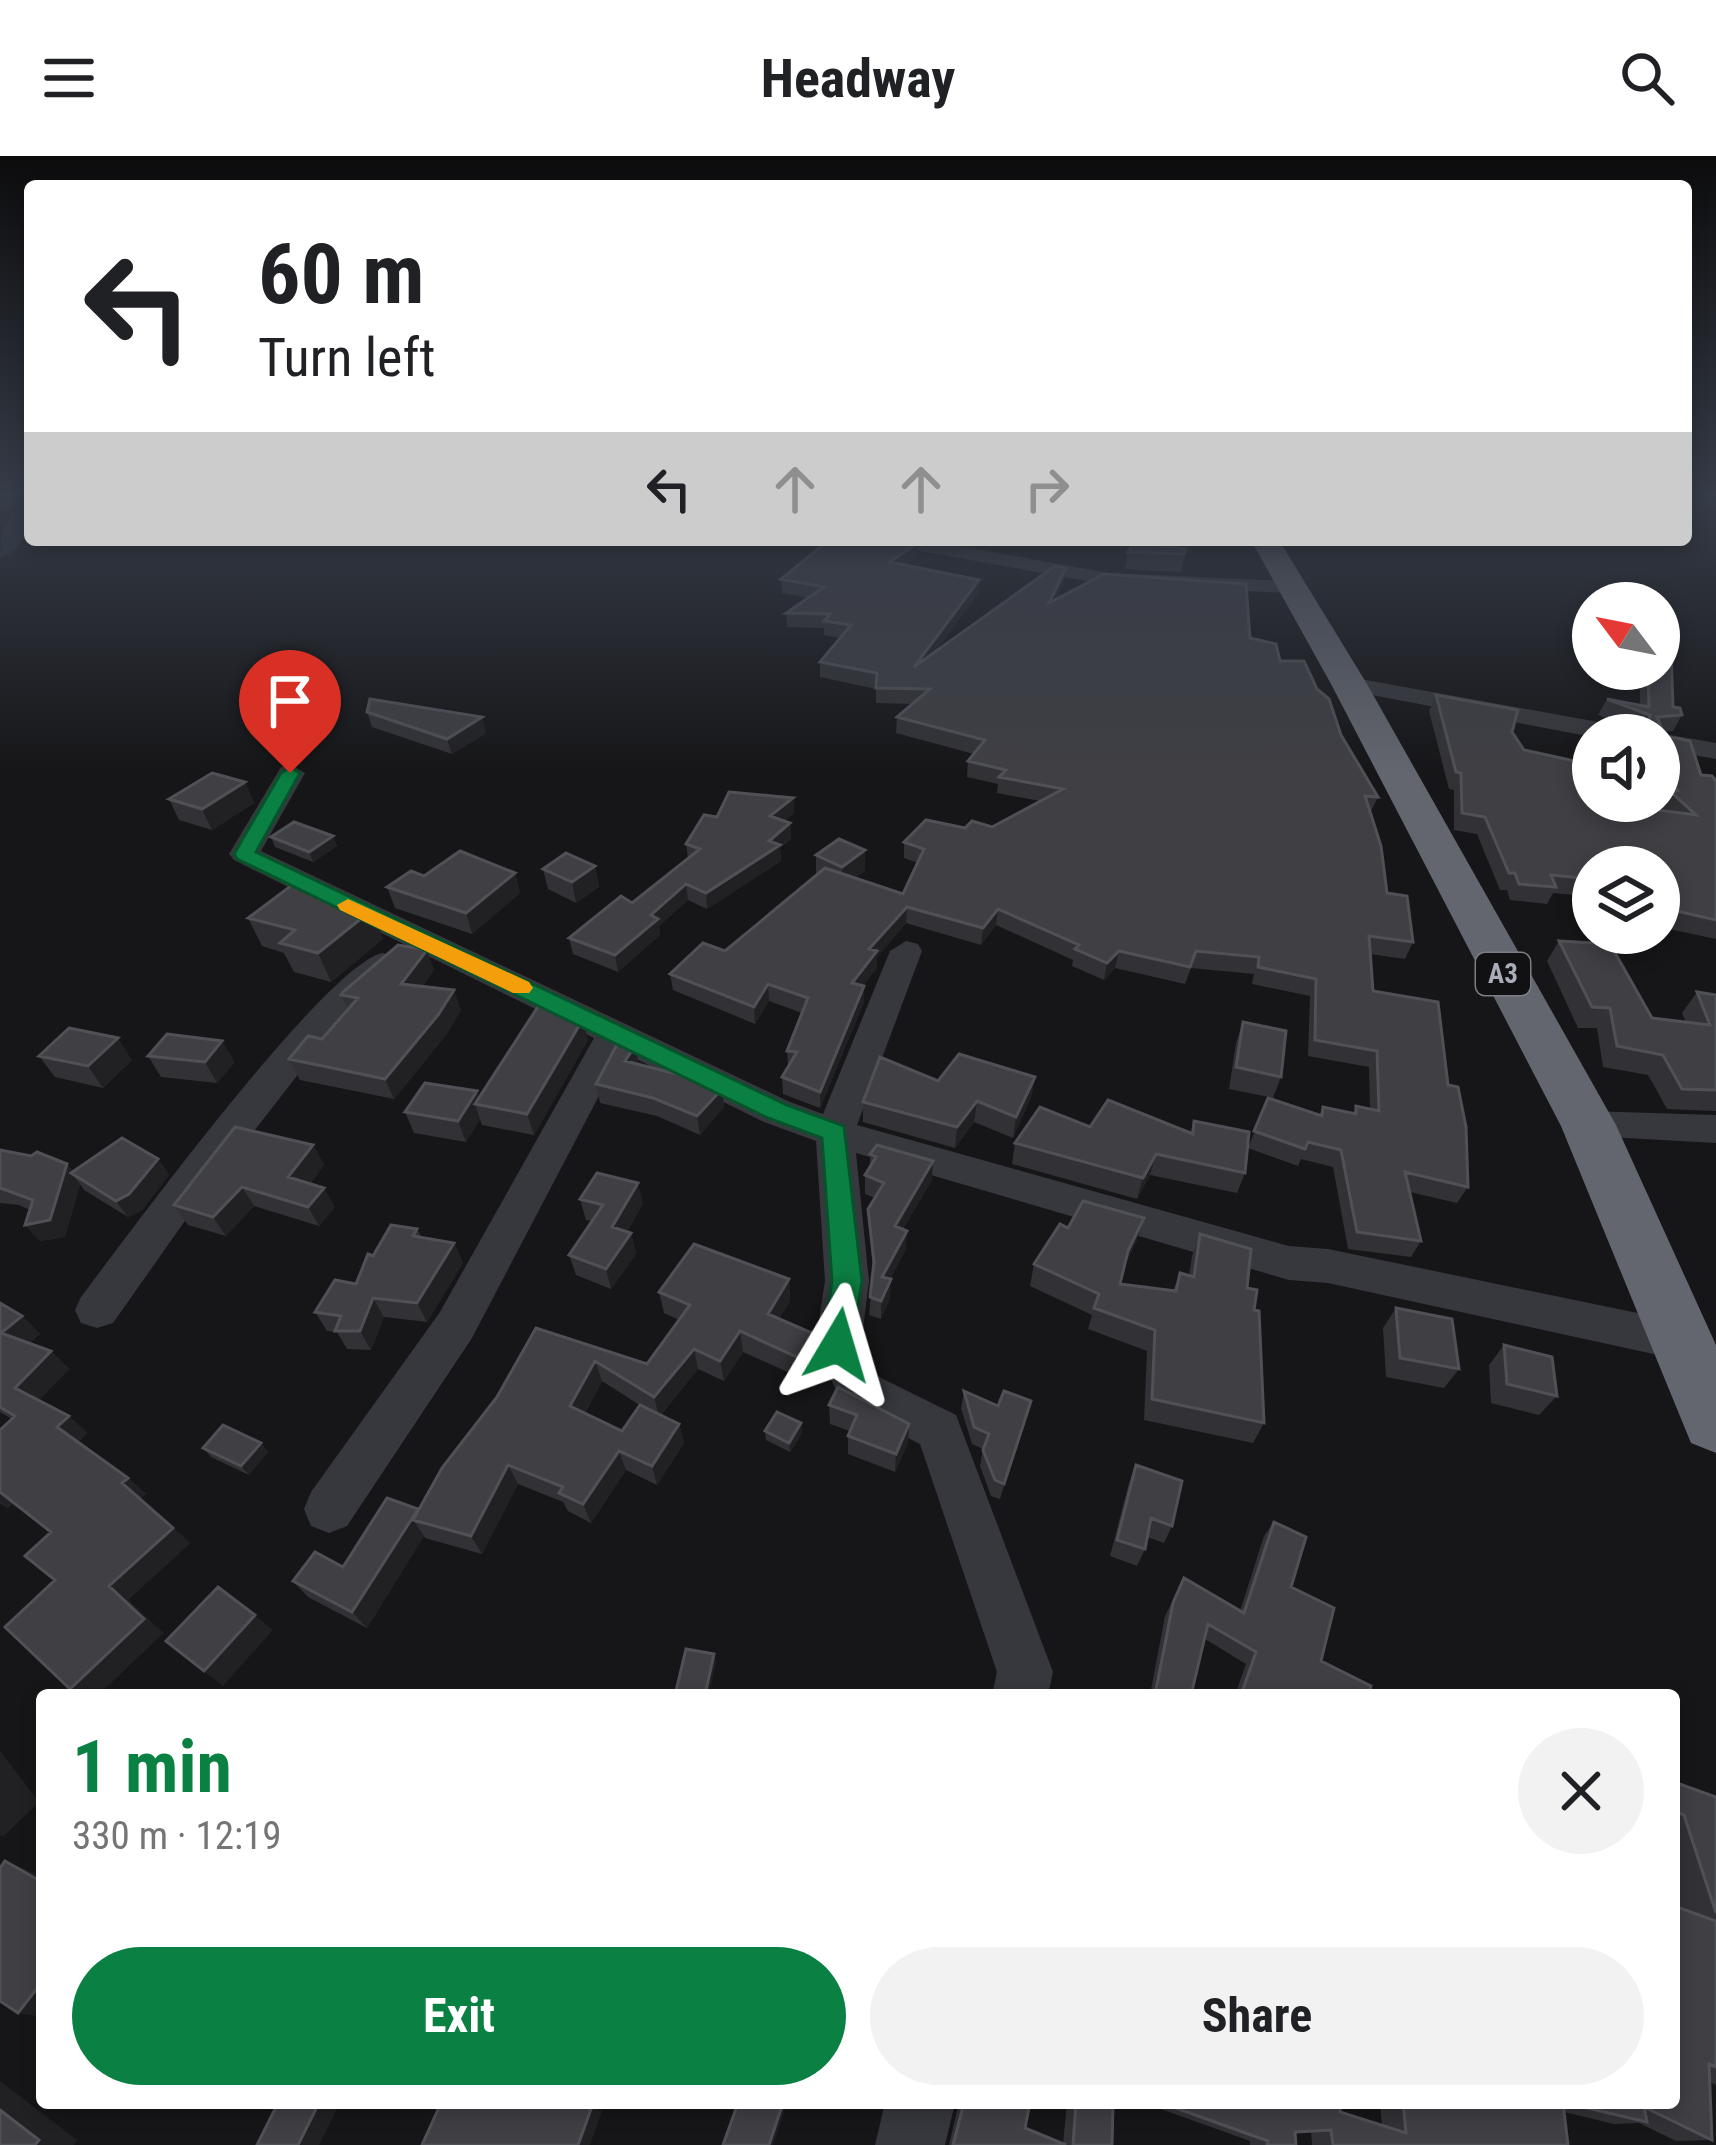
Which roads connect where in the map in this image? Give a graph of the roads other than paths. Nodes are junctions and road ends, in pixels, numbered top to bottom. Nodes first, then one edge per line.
1 (1290, 586) edge
2 (1349, 684) junction
3 (1572, 725) edge
4 (1680, 745) edge
5 (1716, 752) edge
6 (290, 773) dead end
7 (412, 937) junction
8 (906, 951) dead end
9 (615, 1032) junction
10 (1588, 1125) junction
11 (1716, 1129) edge
12 (835, 1133) junction
13 (97, 1310) dead end
14 (1681, 1341) junction
15 (1716, 1421) edge
16 (329, 1509) dead end
17 (1021, 1689) edge
18 (919, 2109) edge
19 (910, 2145) edge

1 - 2 highway, A3
2 - 3 street
2 - 10 highway, A3
4 - 5 street
6 - 7 street
7 - 9 street
7 - 13 street
8 - 12 street
9 - 12 street
9 - 16 street
10 - 11 street
10 - 14 highway, A3
12 - 14 street
12 - 17 street
14 - 15 highway, A3
18 - 19 street

